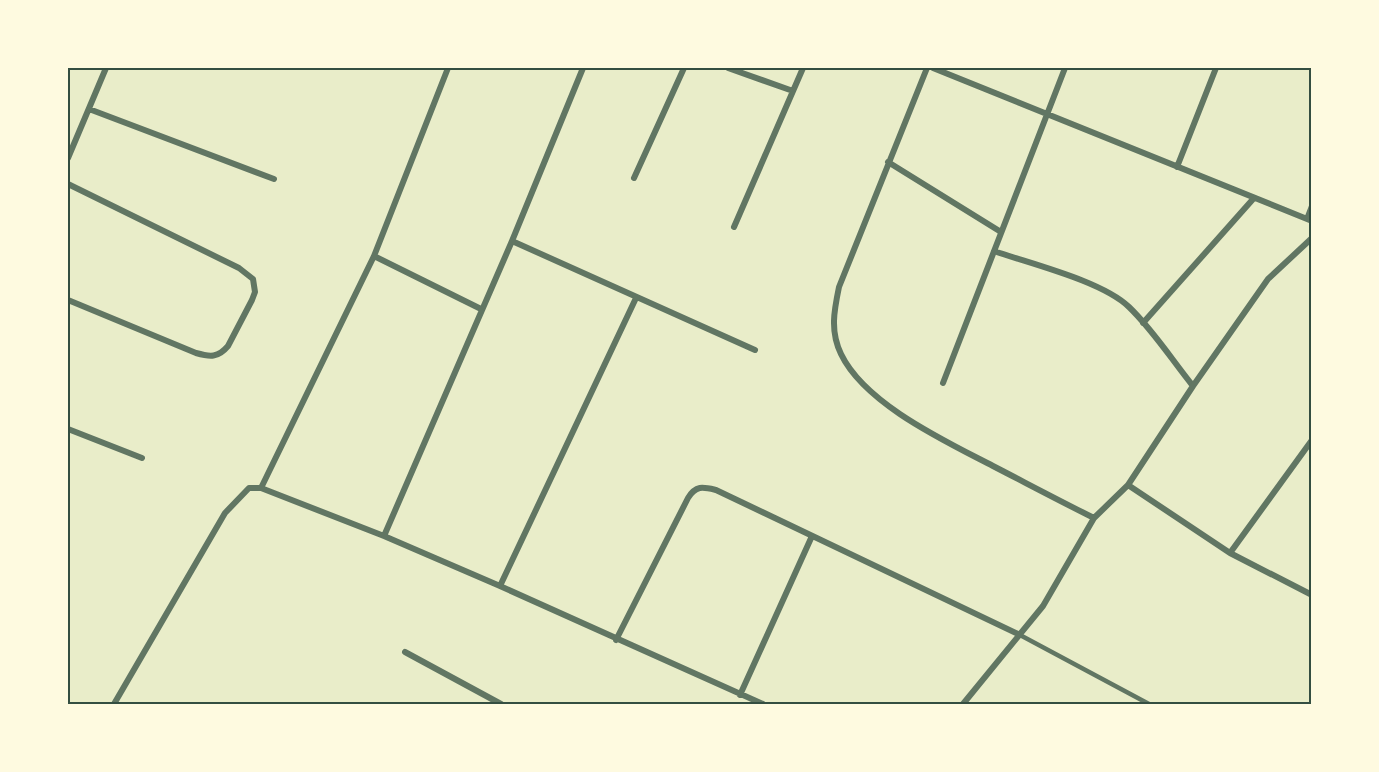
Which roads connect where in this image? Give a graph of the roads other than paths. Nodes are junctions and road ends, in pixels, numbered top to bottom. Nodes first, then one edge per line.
1 (106, 68) edge
2 (448, 68) edge
3 (583, 68) edge
4 (684, 68) edge
5 (728, 68) edge
6 (803, 68) edge
7 (927, 68) edge
8 (933, 68) edge
9 (1065, 68) edge
10 (1216, 68) edge
11 (792, 92) junction
12 (89, 109) junction
13 (1047, 115) junction
14 (68, 156) edge
15 (888, 162) junction
16 (1177, 167) junction
17 (634, 178) dead end
18 (273, 179) dead end
19 (68, 184) edge
20 (1254, 198) junction
21 (1311, 206) edge
22 (1309, 220) edge
23 (734, 227) dead end
24 (1001, 232) junction
25 (1311, 238) edge
26 (512, 241) junction
27 (994, 251) junction
28 (374, 256) junction
29 (636, 298) junction
30 (68, 300) edge
31 (481, 309) junction
32 (1143, 323) junction
33 (755, 350) dead end
34 (943, 382) dead end
35 (1193, 386) junction
36 (68, 429) edge
37 (1311, 440) edge
38 (142, 458) dead end
39 (1128, 485) junction
40 (261, 488) junction
41 (1094, 518) junction
42 (384, 536) junction
43 (812, 536) junction
44 (1230, 553) junction
45 (500, 586) junction
46 (1311, 595) edge
47 (1020, 635) junction
48 (616, 640) junction
49 (405, 652) dead end
50 (740, 695) junction
51 (114, 705) edge
52 (501, 705) edge
53 (763, 705) edge
54 (963, 705) edge
55 (1149, 705) edge

1 - 12 street
2 - 28 street
3 - 26 street
4 - 17 street
5 - 11 street
6 - 11 street
7 - 15 street
8 - 13 street
9 - 13 street
10 - 16 street
11 - 23 street
12 - 14 street
12 - 18 street
13 - 16 street
13 - 24 street
15 - 24 street
15 - 41 street
16 - 20 street
19 - 30 street
20 - 22 street
20 - 32 street
21 - 22 street
24 - 27 street
25 - 35 street
26 - 29 street
26 - 31 street
27 - 32 street
27 - 34 street
28 - 31 street
28 - 40 street
29 - 33 street
29 - 45 street
31 - 42 street
32 - 35 street
35 - 39 street
36 - 38 street
37 - 44 street
39 - 41 street
39 - 44 street
40 - 42 street
40 - 51 street
41 - 47 street
42 - 45 street
43 - 47 street
43 - 48 street
43 - 50 street
44 - 46 street
45 - 48 street
47 - 54 street
47 - 55 lane
48 - 50 street
49 - 52 street
50 - 53 street

